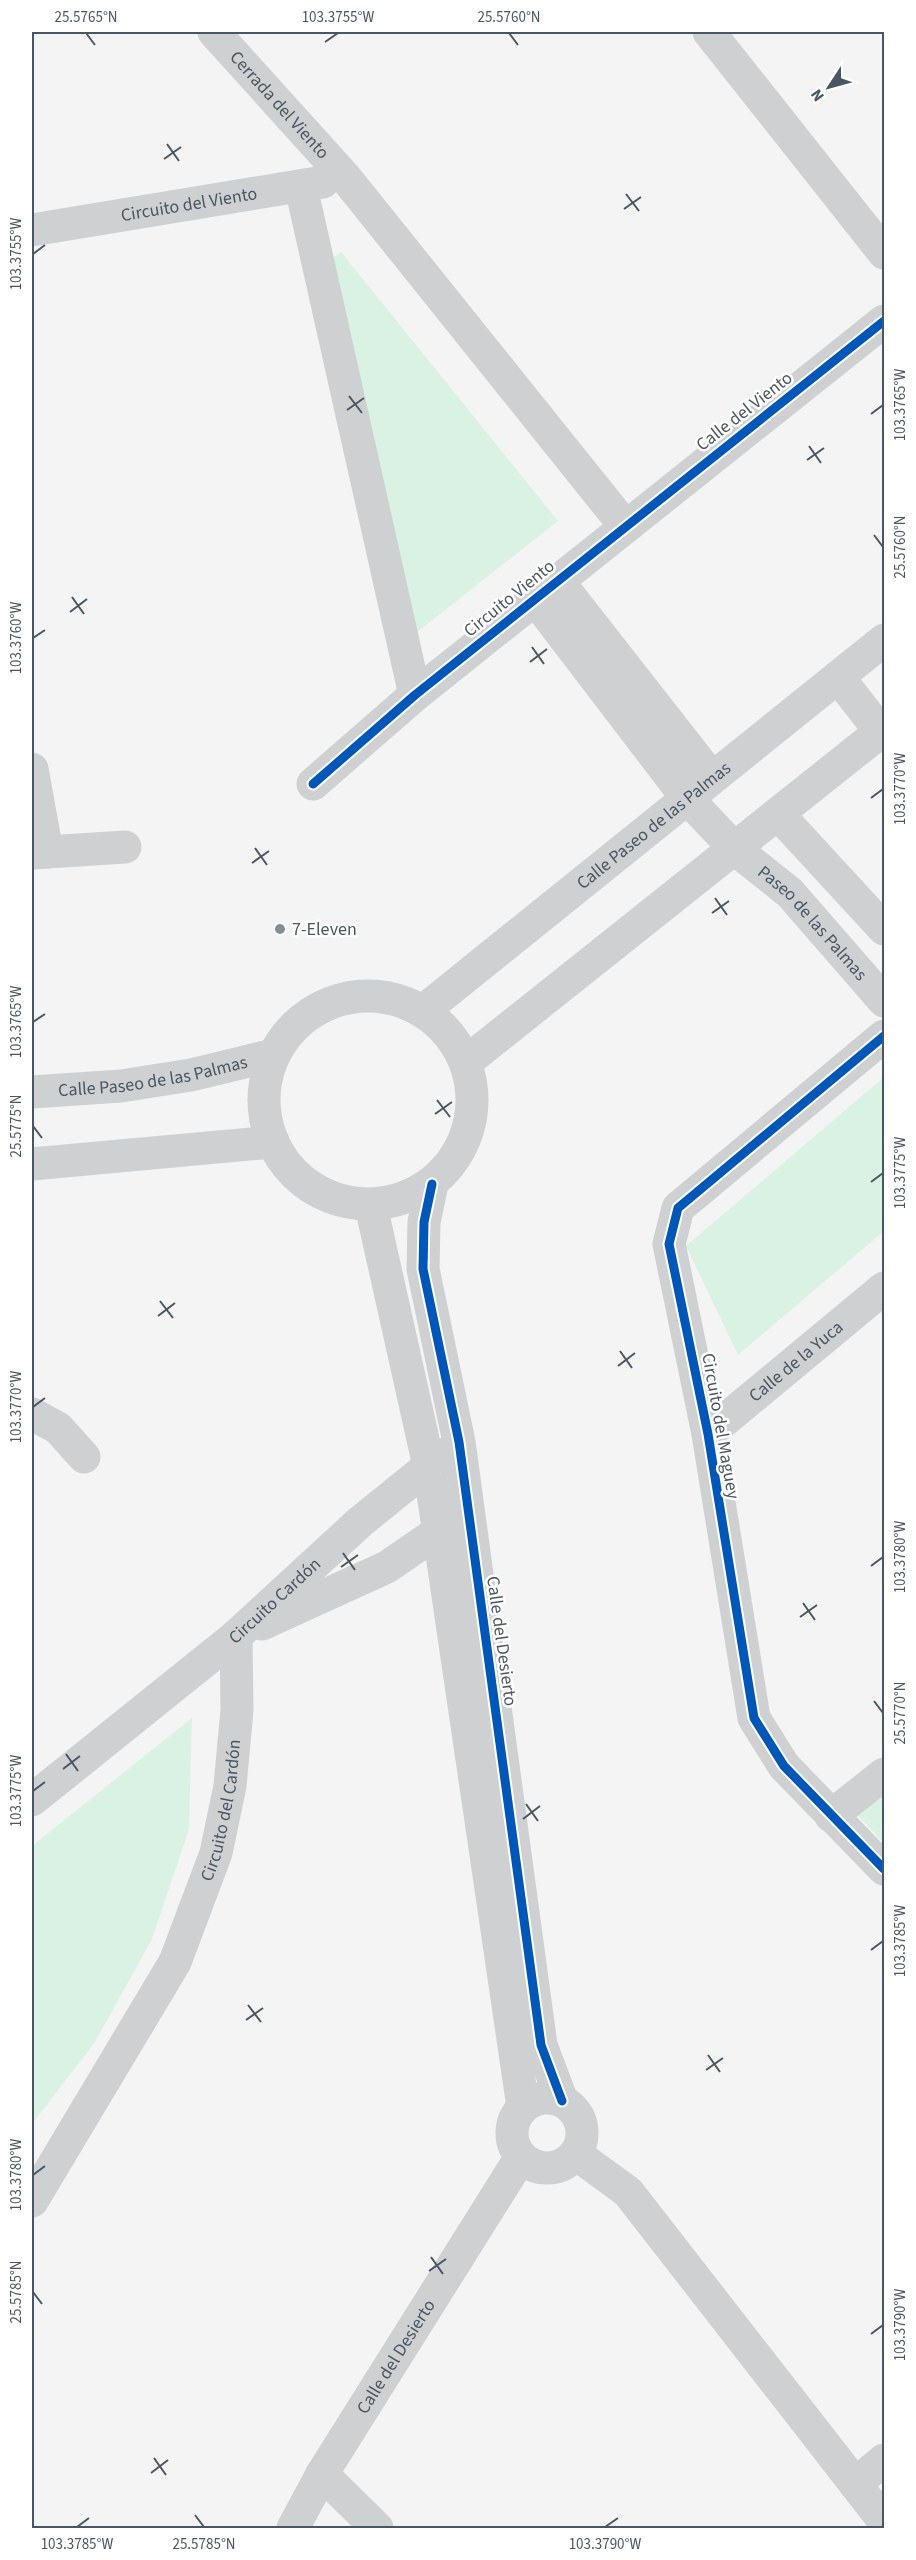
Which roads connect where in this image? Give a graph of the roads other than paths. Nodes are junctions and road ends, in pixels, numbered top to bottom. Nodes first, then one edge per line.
1 (214, 32) edge
2 (709, 32) edge
3 (345, 177) junction
4 (301, 188) junction
5 (32, 230) edge
6 (885, 253) edge
7 (885, 321) edge
8 (625, 526) junction
9 (546, 589) junction
10 (885, 640) edge
11 (838, 677) junction
12 (415, 695) junction
13 (883, 730) edge
14 (32, 769) edge
15 (712, 778) junction
16 (313, 784) dead end
17 (687, 798) junction
18 (778, 814) junction
19 (125, 847) dead end
20 (735, 849) junction
21 (39, 853) edge
22 (885, 929) edge
23 (885, 1001) edge
24 (423, 1011) junction
25 (885, 1036) edge
26 (273, 1055) junction
27 (466, 1062) junction
28 (32, 1092) edge
29 (273, 1142) junction
30 (32, 1164) edge
31 (432, 1184) junction
32 (370, 1206) junction
33 (885, 1288) edge
34 (32, 1414) edge
35 (708, 1434) junction
36 (459, 1442) junction
37 (84, 1457) dead end
38 (429, 1466) junction
39 (468, 1510) junction
40 (439, 1533) junction
41 (236, 1636) junction
42 (885, 1774) edge
43 (491, 1796) junction
44 (32, 1800) edge
45 (831, 1816) junction
46 (885, 1869) edge
47 (562, 2101) junction
48 (523, 2107) junction
49 (576, 2154) junction
50 (521, 2157) junction
51 (32, 2201) edge
52 (885, 2460) edge
53 (322, 2474) junction
54 (855, 2484) junction
55 (885, 2521) edge
56 (293, 2529) edge
57 (377, 2529) edge

1 - 3 street, Cerrada del Viento
2 - 6 street
3 - 4 street, Circuito del Viento
3 - 8 street
4 - 5 street, Circuito del Viento
4 - 12 street
7 - 8 street, Calle del Viento
8 - 9 street, Circuito Viento
9 - 12 street, Circuito Viento
9 - 15 street, Circuito Viento
9 - 17 street, Circuito Viento
10 - 11 street, Calle Paseo de las Palmas
11 - 13 street
11 - 15 street, Calle Paseo de las Palmas
12 - 16 street, Circuito Viento
13 - 18 street
14 - 21 street
15 - 17 street, Calle Paseo de las Palmas
17 - 20 street, Circuito Viento
17 - 24 street, Calle Paseo de las Palmas
18 - 20 street
18 - 22 street
19 - 21 street
20 - 23 street, Paseo de las Palmas
20 - 27 street
24 - 26 street
24 - 27 street
25 - 35 street, Circuito del Maguey
26 - 28 street, Calle Paseo de las Palmas
26 - 29 street
27 - 31 street
29 - 30 street
29 - 32 street
31 - 32 street
31 - 36 street, Calle del Desierto
32 - 38 street, Calle del Desierto
33 - 35 street, Calle de la Yuca
34 - 37 street
35 - 45 street, Circuito del Maguey
36 - 38 street, Circuito Cardón
36 - 39 street, Calle del Desierto
38 - 40 street, Calle del Desierto
38 - 41 street, Circuito Cardón
39 - 40 street, Circuito Cardón
39 - 43 street, Calle del Desierto
40 - 41 street, Circuito Cardón
40 - 43 street, Calle del Desierto
41 - 44 street
41 - 51 street, Circuito del Cardón
42 - 45 street
43 - 47 street, Calle del Desierto
43 - 48 street, Calle del Desierto
45 - 46 street, Circuito del Maguey
47 - 48 street
47 - 49 street
48 - 50 street
49 - 50 street
49 - 54 street
50 - 53 street, Calle del Desierto
52 - 54 street
53 - 56 street, Calle del Desierto
53 - 57 street
54 - 55 street

